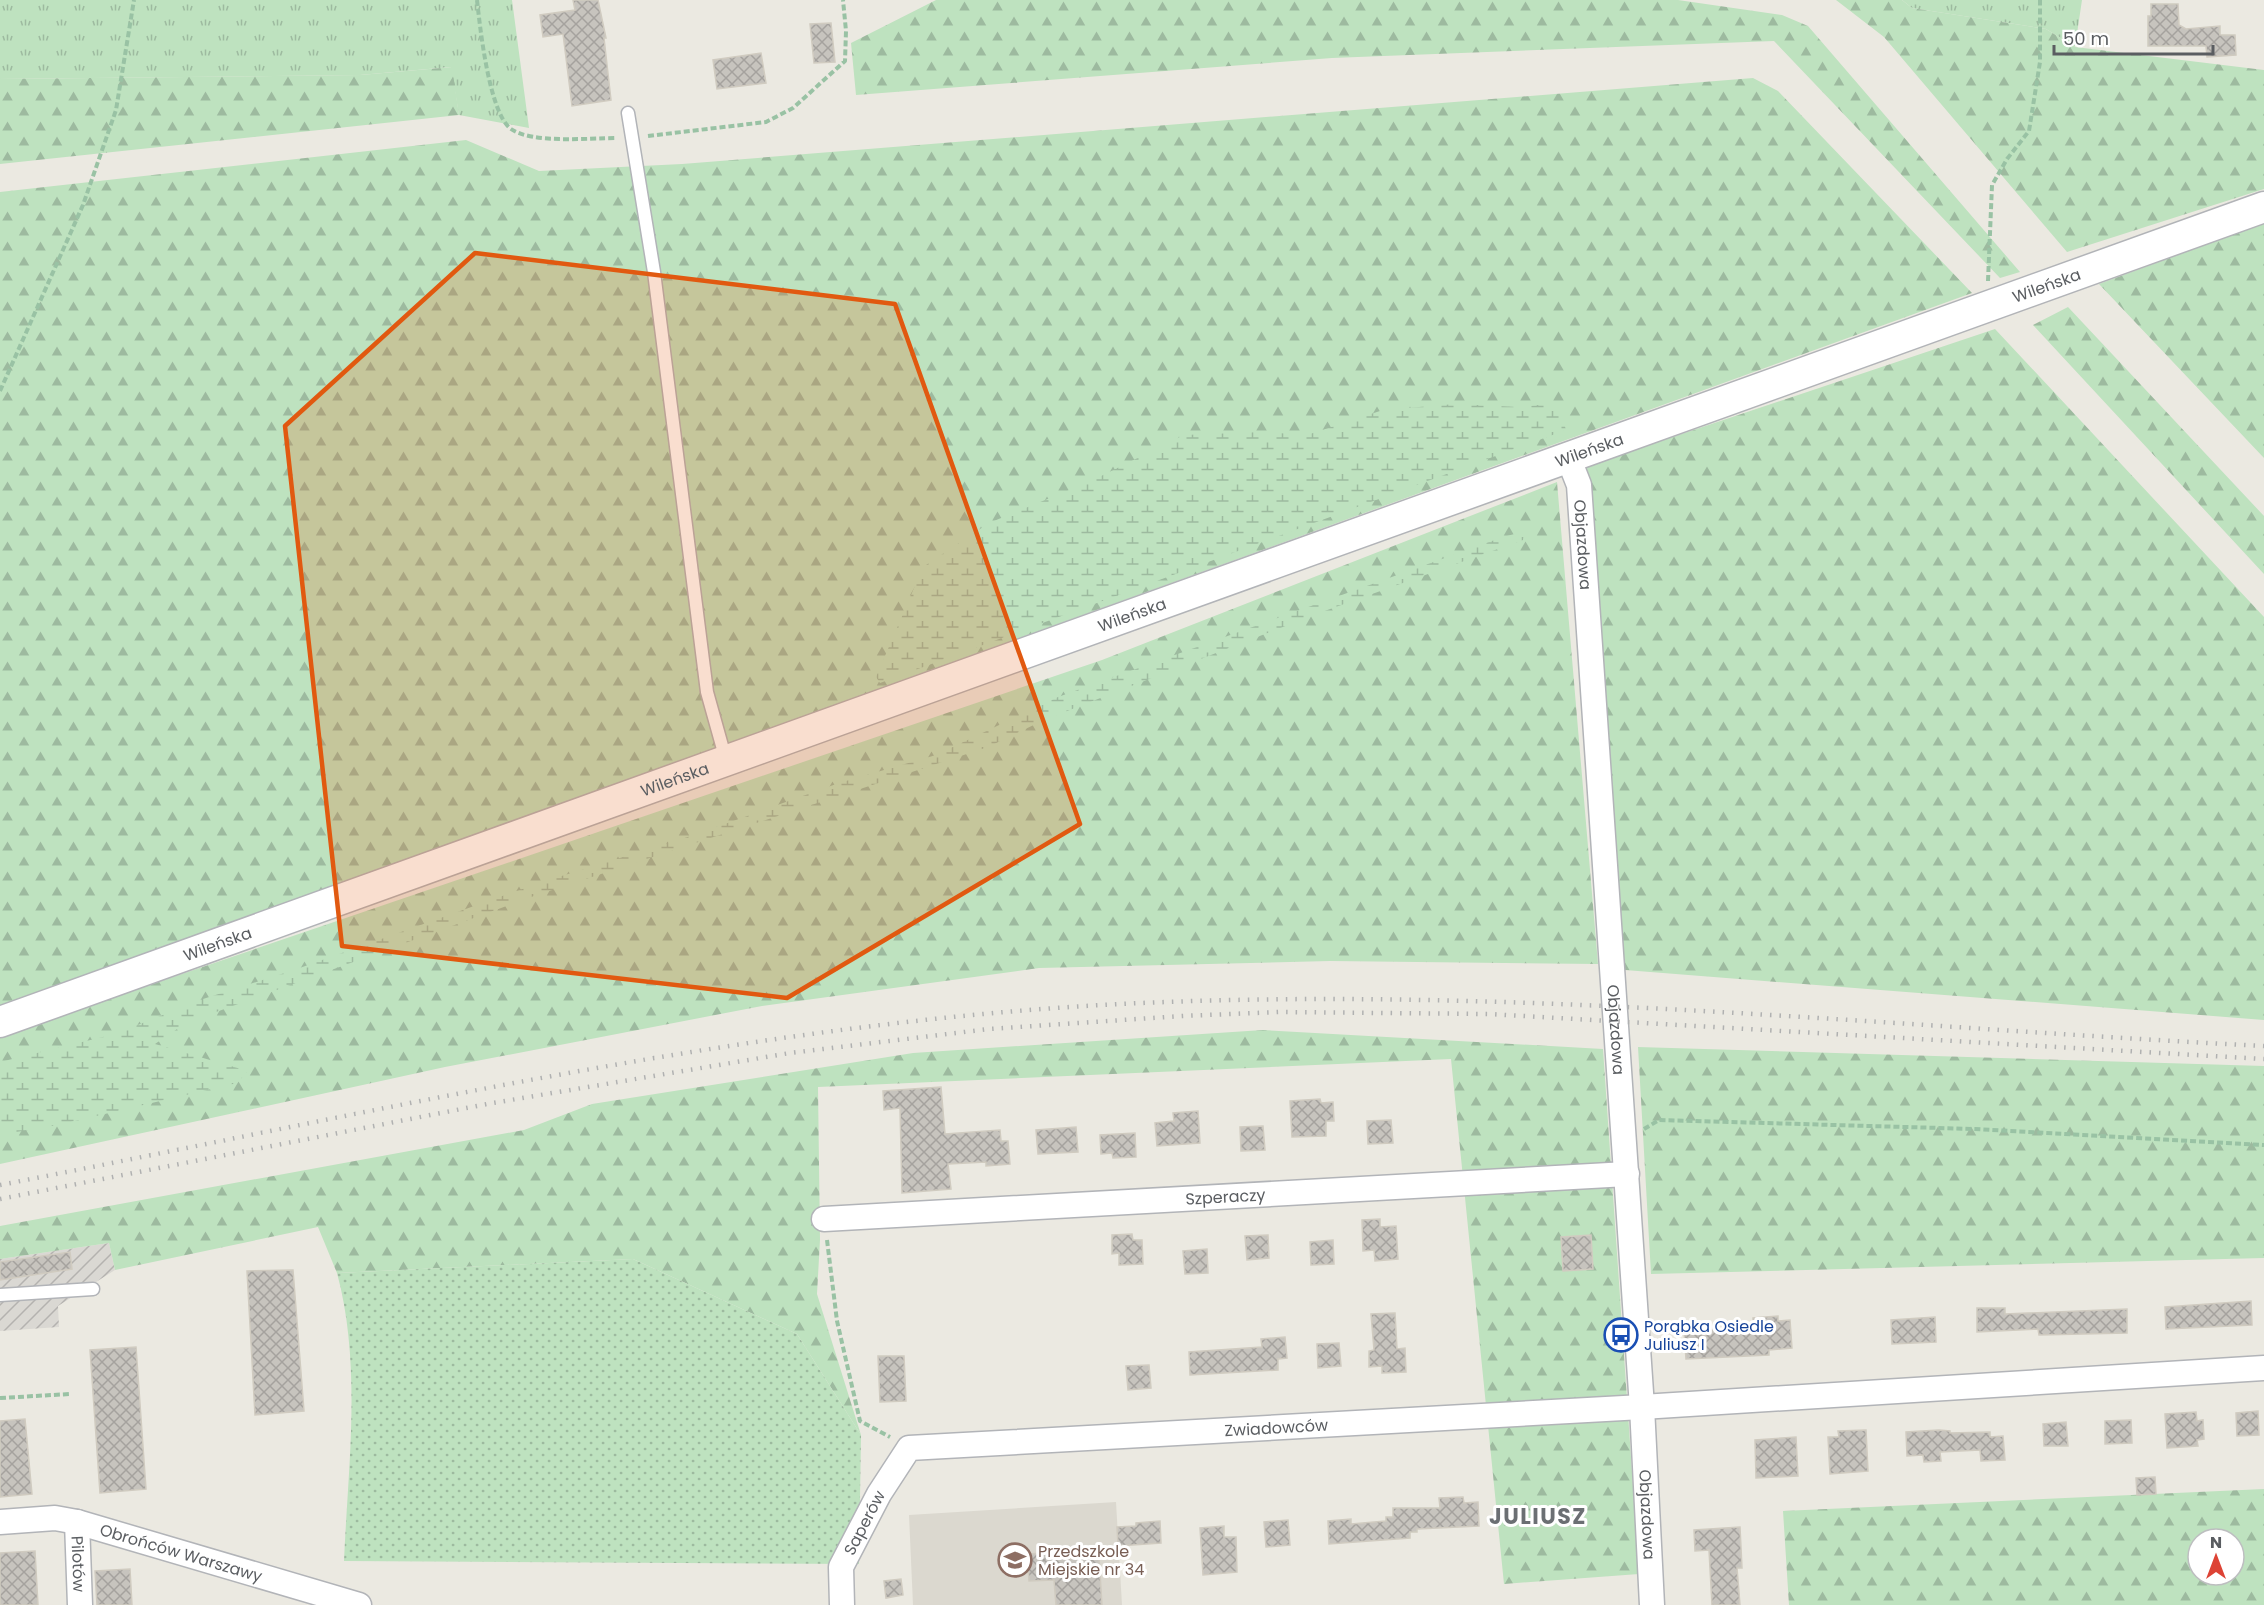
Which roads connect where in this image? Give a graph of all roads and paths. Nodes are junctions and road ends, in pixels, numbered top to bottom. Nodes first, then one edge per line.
1 (134, 0) edge
2 (477, 0) edge
3 (843, 0) edge
4 (2040, 0) edge
5 (628, 113) dead end
6 (633, 138) junction
7 (2264, 207) edge
8 (1978, 310) junction
9 (0, 391) edge
10 (1568, 457) junction
11 (726, 760) junction
12 (0, 1022) edge
13 (1624, 1141) junction
14 (2264, 1144) edge
15 (1627, 1174) junction
16 (824, 1219) joint
17 (93, 1289) dead end
18 (0, 1295) edge
19 (2264, 1368) edge
20 (70, 1394) dead end
21 (0, 1398) edge
22 (1642, 1407) junction
23 (909, 1448) junction
24 (0, 1522) edge
25 (77, 1522) junction
26 (80, 1605) edge
27 (359, 1605) edge
28 (842, 1605) edge
29 (1652, 1605) edge

1 - 9 path
2 - 6 path
3 - 6 path
4 - 8 path
5 - 6 lane
6 - 11 lane
7 - 8 street, Wileńska
8 - 10 street, Wileńska
10 - 11 street, Wileńska
10 - 13 street, Objazdowa
11 - 12 street, Wileńska
13 - 14 path
13 - 15 street, Objazdowa
15 - 16 street, Szperaczy
15 - 22 street, Objazdowa
16 - 23 path
17 - 18 lane
19 - 22 street, Zwiadowców
20 - 21 path
22 - 23 street, Zwiadowców
22 - 29 street, Objazdowa
23 - 28 street, Saperów
24 - 25 street, Obrońców Warszawy
25 - 26 street, Pilotów
25 - 27 street, Obrońców Warszawy

